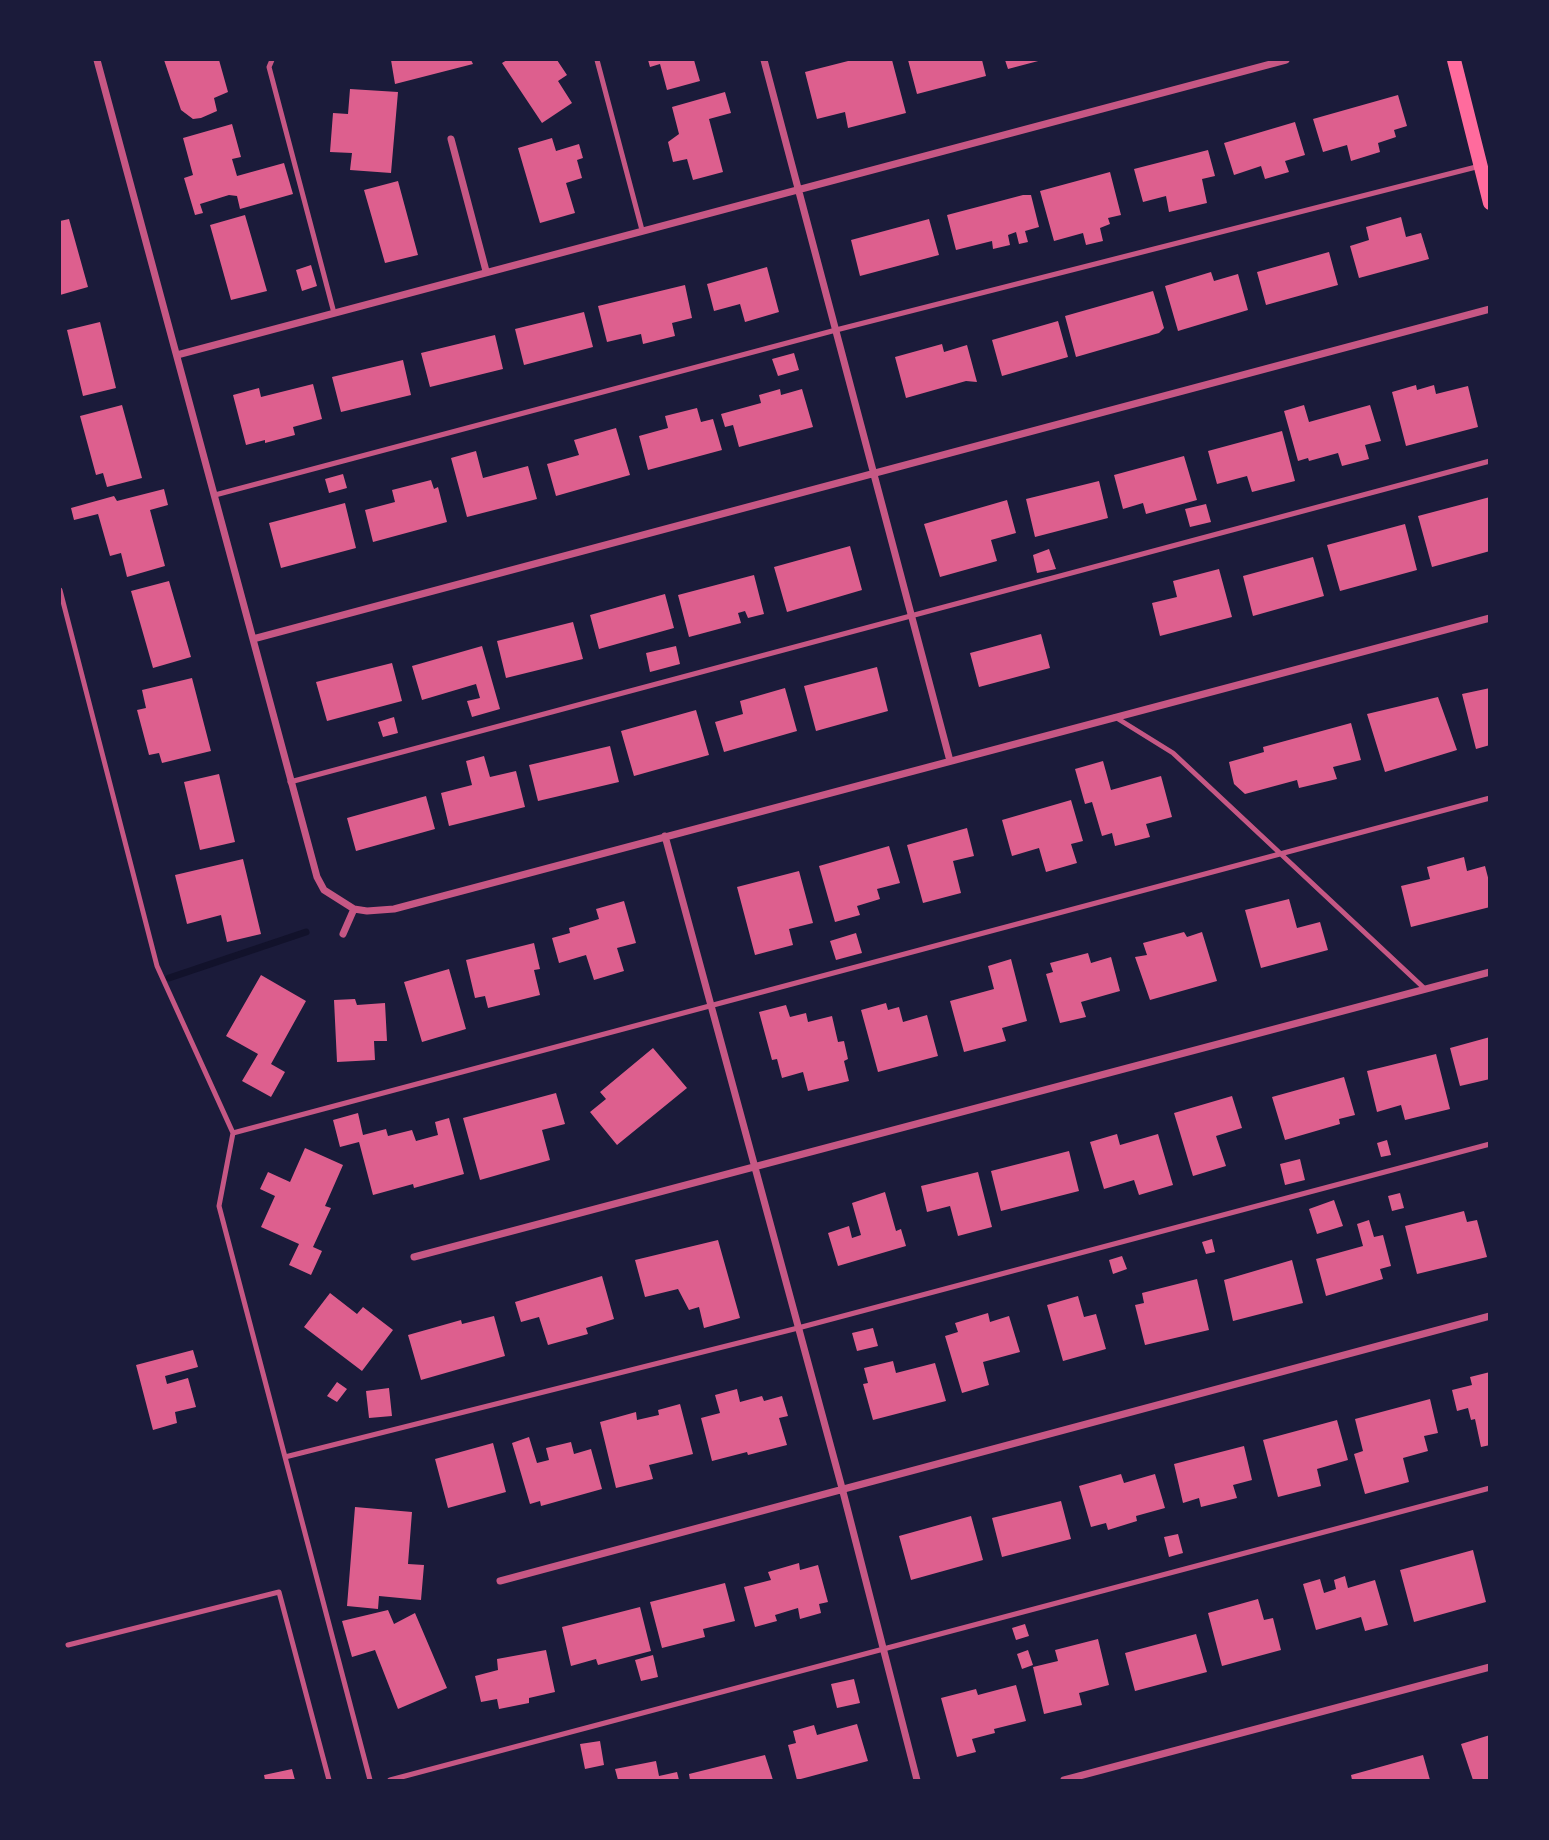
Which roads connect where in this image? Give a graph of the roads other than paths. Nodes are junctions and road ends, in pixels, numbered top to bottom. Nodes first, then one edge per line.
1 (97, 60) edge
2 (272, 60) edge
3 (597, 60) edge
4 (764, 60) edge
5 (1286, 60) edge
6 (1454, 60) edge
7 (451, 139) dead end
8 (1480, 166) junction
9 (798, 189) junction
10 (1489, 203) edge
11 (642, 230) junction
12 (486, 271) junction
13 (1489, 309) edge
14 (334, 313) junction
15 (836, 330) junction
16 (177, 355) junction
17 (1489, 461) edge
18 (874, 473) junction
19 (215, 495) junction
20 (60, 590) edge
21 (913, 617) junction
22 (1489, 618) edge
23 (253, 639) junction
24 (1115, 717) junction
25 (950, 761) junction
26 (290, 782) junction
27 (1489, 799) edge
28 (665, 836) junction
29 (1282, 854) junction
30 (354, 909) junction
31 (342, 934) dead end
32 (1489, 972) edge
33 (1425, 989) junction
34 (712, 1006) junction
35 (233, 1133) junction
36 (1489, 1144) edge
37 (754, 1168) junction
38 (414, 1257) dead end
39 (1489, 1316) edge
40 (798, 1328) junction
41 (285, 1457) junction
42 (842, 1488) junction
43 (1489, 1488) edge
44 (500, 1581) dead end
45 (68, 1645) dead end
46 (882, 1648) junction
47 (1489, 1667) edge
48 (329, 1780) edge
49 (370, 1780) edge
50 (390, 1780) edge
51 (917, 1780) edge
52 (1064, 1780) edge

1 - 16 street
2 - 14 lane
3 - 11 lane
4 - 9 street
5 - 9 street
6 - 8 main road
7 - 12 street
8 - 10 main road
8 - 15 lane
9 - 11 street
9 - 15 street
11 - 12 street
12 - 14 street
13 - 18 street
14 - 16 street
15 - 18 street
15 - 19 lane
16 - 19 street
17 - 21 lane
18 - 21 street
18 - 23 street
19 - 23 street
20 - 35 lane
21 - 25 street
21 - 26 lane
22 - 24 street
23 - 26 street
24 - 25 street
24 - 29 lane
25 - 28 street
26 - 30 street
27 - 29 lane
28 - 30 street
28 - 34 street
29 - 33 lane
29 - 34 lane
30 - 31 street
32 - 33 street
33 - 37 street
34 - 35 lane
34 - 37 street
35 - 41 lane
36 - 40 lane
37 - 38 street
37 - 40 street
39 - 42 street
40 - 41 lane
40 - 42 street
41 - 49 lane
42 - 44 street
42 - 46 street
43 - 46 lane
45 - 48 lane
46 - 50 lane
46 - 51 street
47 - 52 street

